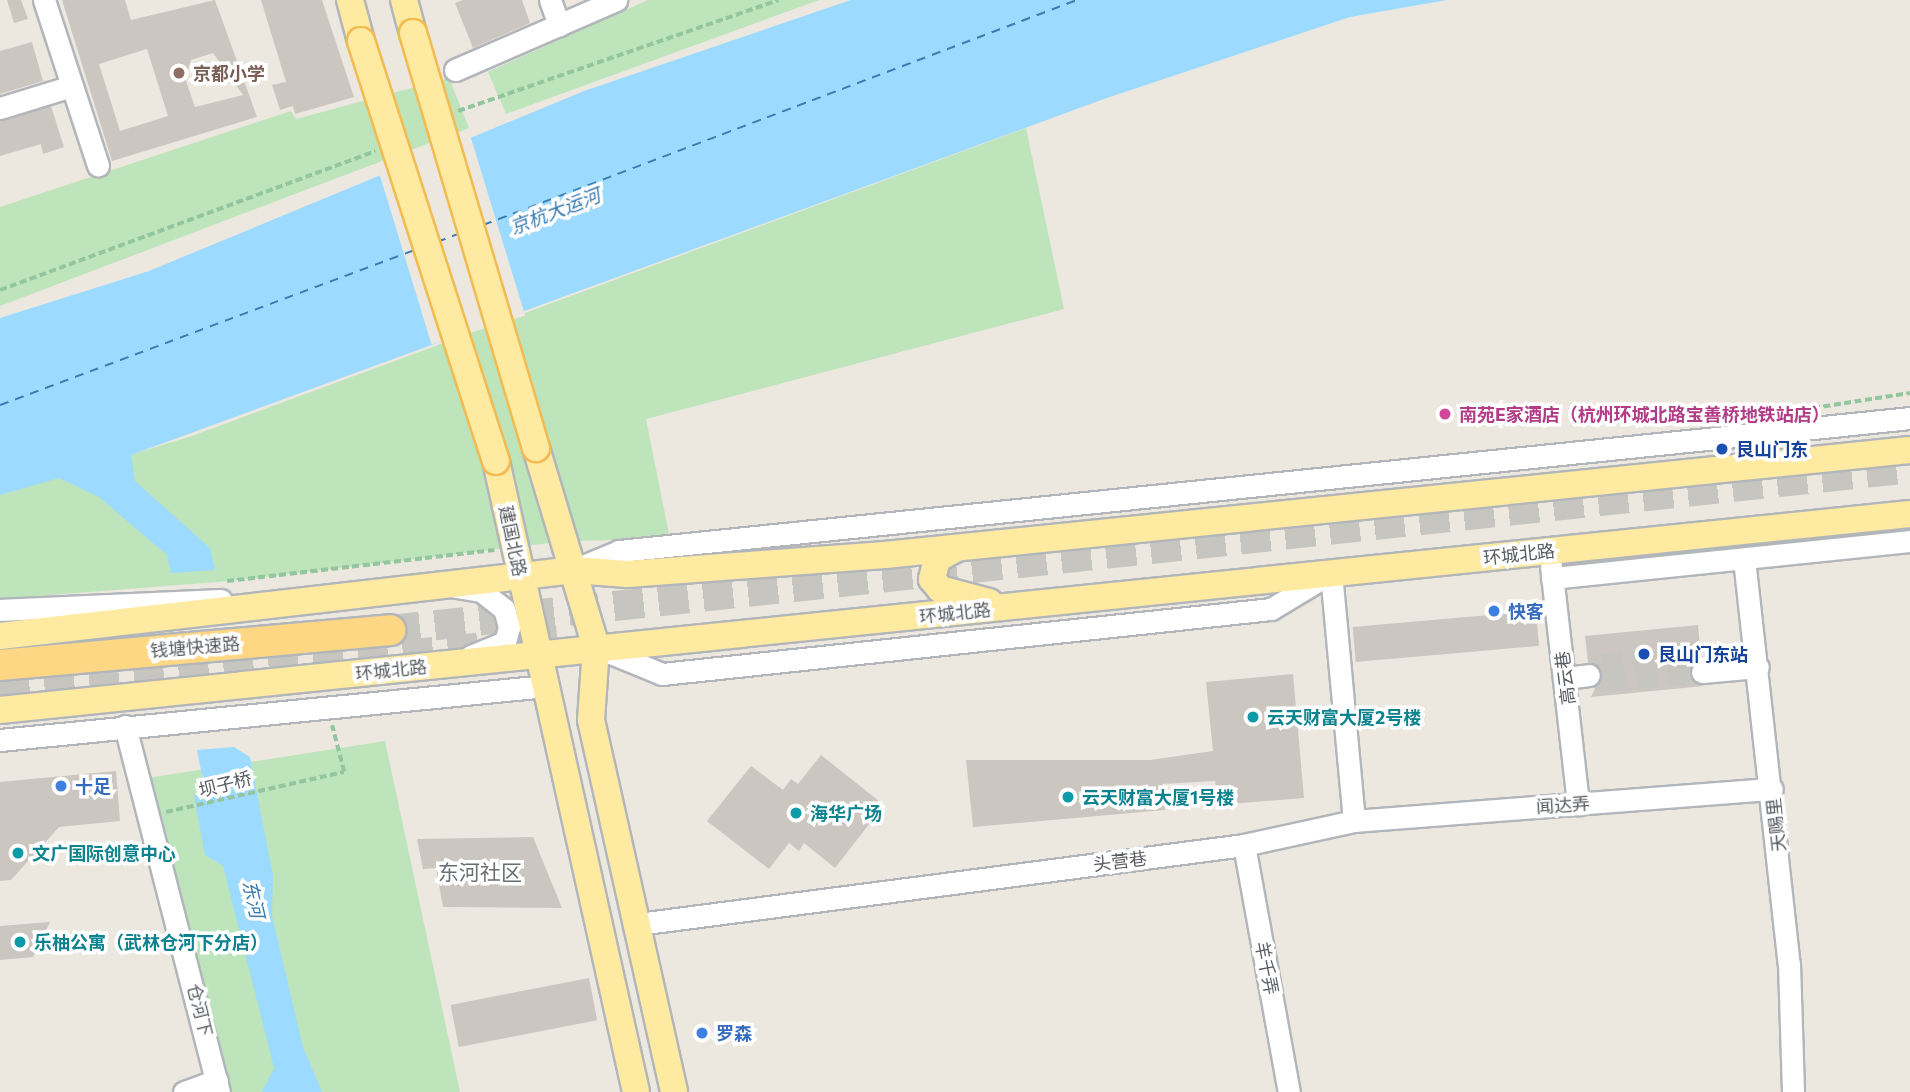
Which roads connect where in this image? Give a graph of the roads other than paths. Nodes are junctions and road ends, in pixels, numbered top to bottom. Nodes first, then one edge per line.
1 (44, 0) edge
2 (350, 0) edge
3 (404, 0) edge
4 (550, 0) edge
5 (616, 0) edge
6 (559, 25) junction
7 (455, 71) dead end
8 (72, 86) junction
9 (0, 107) edge
10 (98, 164) dead end
11 (1910, 418) edge
12 (1814, 429) junction
13 (1910, 450) edge
14 (1817, 460) junction
15 (952, 513) junction
16 (1910, 514) edge
17 (1910, 541) edge
18 (957, 548) junction
19 (1549, 551) junction
20 (1744, 559) junction
21 (574, 570) junction
22 (1331, 573) junction
23 (520, 577) junction
24 (1552, 578) junction
25 (443, 584) junction
26 (331, 599) junction
27 (1012, 606) junction
28 (0, 610) edge
29 (390, 630) tunnel mouth
30 (0, 636) edge
31 (596, 647) junction
32 (540, 655) junction
33 (449, 663) junction
34 (0, 664) edge
35 (1758, 667) junction
36 (1702, 672) dead end
37 (1589, 675) tunnel mouth
38 (1566, 678) junction
39 (547, 686) junction
40 (228, 687) junction
41 (0, 710) edge
42 (187, 720) junction
43 (125, 726) junction
44 (0, 740) edge
45 (1772, 789) junction
46 (1578, 804) junction
47 (1354, 821) junction
48 (1244, 845) junction
49 (638, 924) junction
50 (218, 1086) edge
51 (184, 1092) edge
52 (636, 1092) edge
53 (674, 1092) edge
54 (1289, 1092) edge
55 (1793, 1092) edge

1 - 8 street
2 - 23 main road, 建国北路, bridge
3 - 21 main road, bridge
4 - 6 street
5 - 6 street
6 - 7 street
8 - 9 street
8 - 10 street
11 - 12 street
12 - 14 street
12 - 15 street
13 - 14 main road
14 - 18 main road
15 - 18 street
15 - 21 street
16 - 19 main road, 环城北路
17 - 20 street
18 - 21 main road
18 - 27 main road
19 - 22 main road, 环城北路
19 - 24 street, 高云巷
20 - 24 street
20 - 35 street, 天赐里
21 - 23 main road
21 - 31 main road
22 - 27 main road, 环城北路
22 - 31 street
22 - 47 street
23 - 25 main road
23 - 32 main road, 建国北路
24 - 38 street, 高云巷
25 - 26 main road
25 - 33 street
26 - 28 street
26 - 30 main road
27 - 31 main road, 环城北路
29 - 34 highway, 钱塘快速路
31 - 32 main road, 环城北路
31 - 49 main road
32 - 33 main road, 环城北路
32 - 39 main road, 建国北路
33 - 40 main road, 环城北路
35 - 36 street
35 - 45 street, 天赐里
37 - 38 street
38 - 46 street, 高云巷
39 - 42 street
39 - 52 main road, 建国北路
40 - 41 main road, 环城北路
40 - 42 street
42 - 43 street
43 - 44 street
43 - 50 street, 仓河下
45 - 46 street, 闻达弄
45 - 55 street, 天赐里
46 - 47 street, 闻达弄
47 - 48 street, 头营巷
48 - 49 street, 头营巷
48 - 54 street, 羊千弄
49 - 53 main road
50 - 51 street

